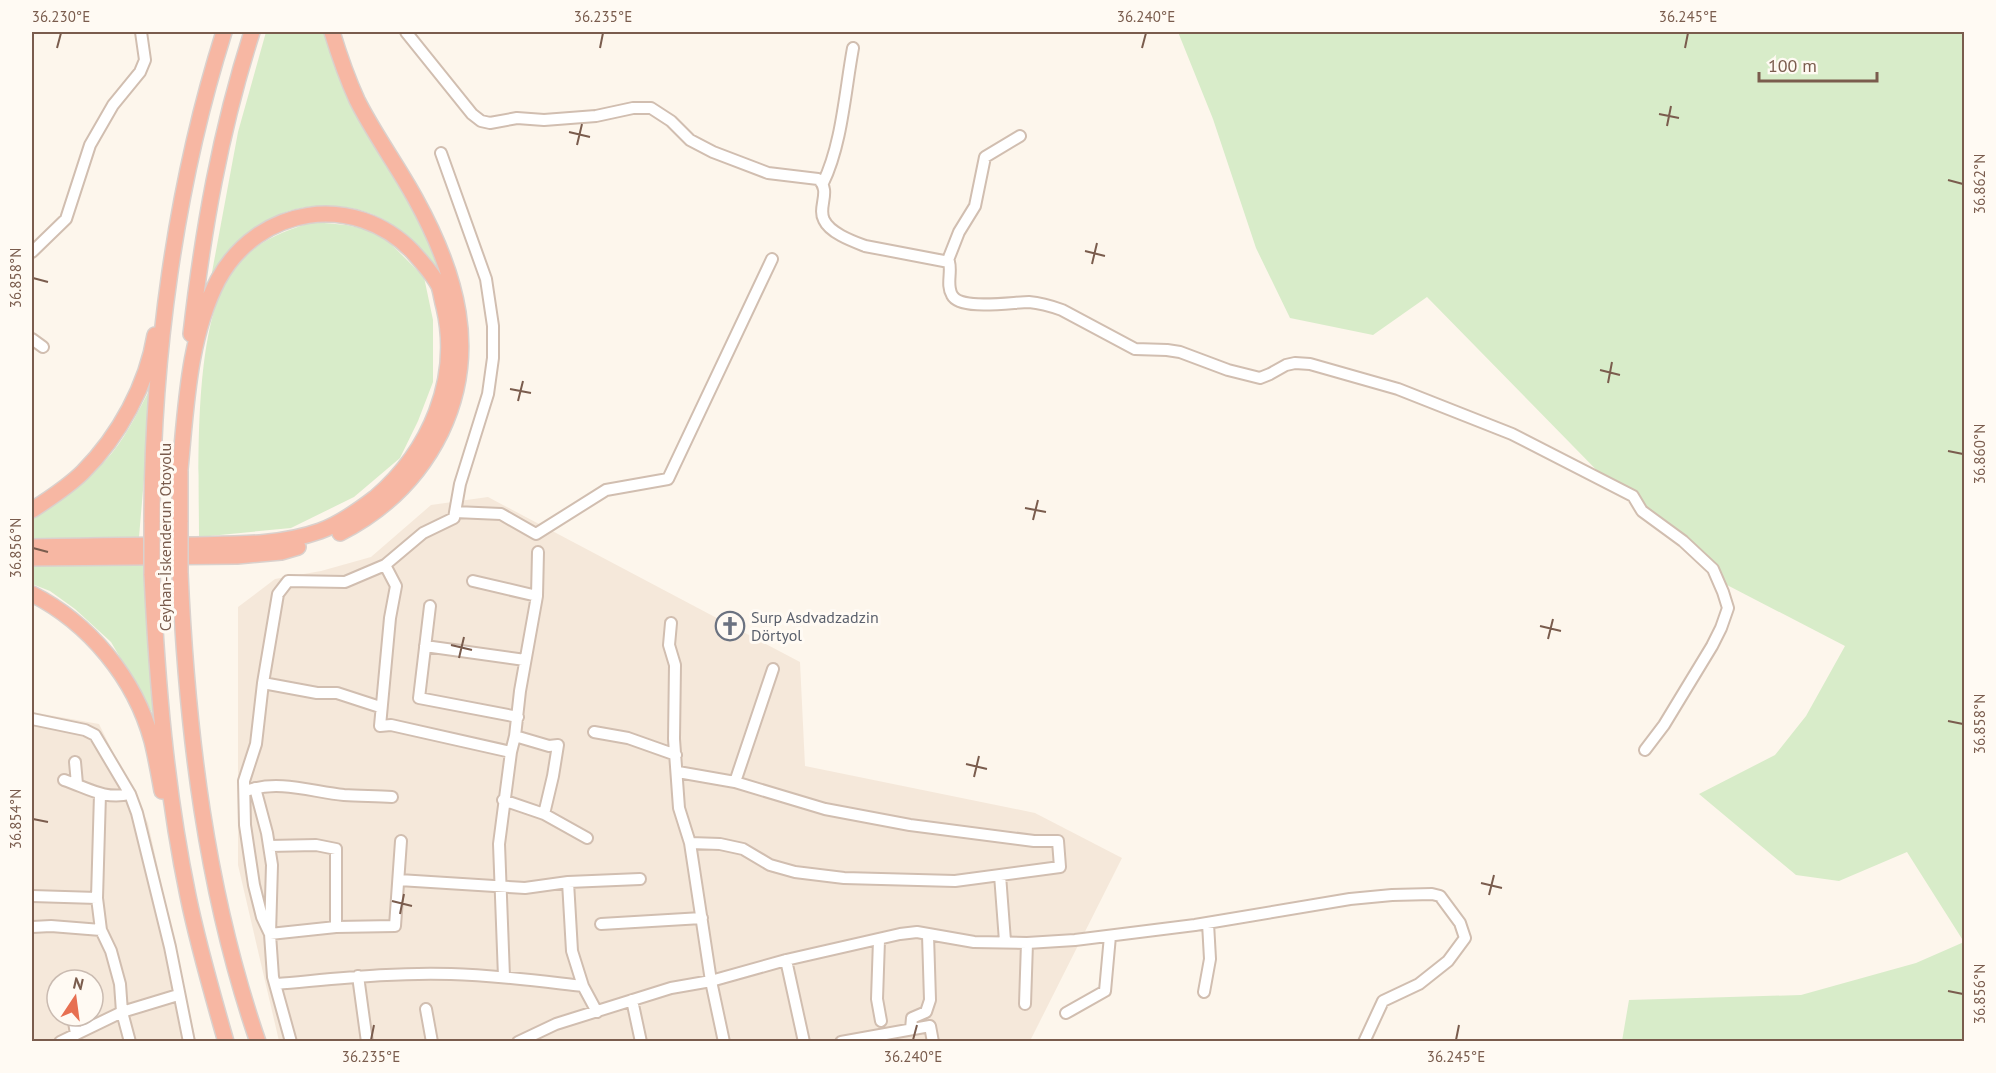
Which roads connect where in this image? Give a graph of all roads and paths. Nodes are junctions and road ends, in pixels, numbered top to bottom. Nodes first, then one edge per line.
1 (141, 32) edge
2 (224, 32) edge
3 (252, 32) edge
4 (332, 32) edge
5 (406, 32) edge
6 (853, 48) dead end
7 (1020, 136) dead end
8 (193, 143) junction
9 (441, 153) dead end
10 (823, 183) junction
11 (32, 252) edge
12 (772, 259) dead end
13 (950, 262) junction
14 (179, 479) junction
15 (32, 510) edge
16 (455, 512) junction
17 (32, 547) edge
18 (538, 552) dead end
19 (32, 558) edge
20 (385, 565) junction
21 (472, 582) dead end
22 (32, 594) edge
23 (537, 596) junction
24 (430, 606) dead end
25 (671, 623) dead end
26 (424, 646) junction
27 (525, 660) junction
28 (773, 669) dead end
29 (263, 683) junction
30 (380, 707) junction
31 (518, 717) junction
32 (32, 719) edge
33 (594, 732) dead end
34 (515, 736) junction
35 (1645, 750) dead end
36 (511, 752) junction
37 (676, 755) junction
38 (75, 762) dead end
39 (678, 772) junction
40 (64, 780) dead end
41 (735, 782) junction
42 (77, 784) junction
43 (255, 788) junction
44 (244, 792) junction
45 (100, 794) junction
46 (130, 794) junction
47 (392, 797) dead end
48 (503, 801) junction
49 (544, 814) junction
50 (587, 838) dead end
51 (401, 841) dead end
52 (690, 843) junction
53 (269, 846) junction
54 (1000, 875) junction
55 (640, 879) dead end
56 (399, 880) junction
57 (568, 882) junction
58 (500, 888) junction
59 (32, 896) edge
60 (97, 898) junction
61 (702, 918) junction
62 (1208, 923) junction
63 (601, 924) dead end
64 (32, 927) edge
65 (336, 927) junction
66 (101, 930) junction
67 (270, 934) junction
68 (928, 934) junction
69 (1110, 936) junction
70 (879, 940) junction
71 (1005, 941) junction
72 (1027, 943) junction
73 (786, 960) junction
74 (358, 976) junction
75 (504, 977) junction
76 (711, 981) junction
77 (277, 984) junction
78 (583, 986) junction
79 (1204, 992) dead end
80 (212, 994) junction
81 (178, 995) junction
82 (632, 1000) junction
83 (1024, 1004) dead end
84 (426, 1009) dead end
85 (122, 1012) junction
86 (597, 1012) junction
87 (1066, 1013) dead end
88 (881, 1021) dead end
89 (75, 1028) edge
90 (911, 1029) junction
91 (76, 1034) junction
92 (885, 1038) edge
93 (60, 1041) edge
94 (130, 1041) edge
95 (189, 1041) edge
96 (226, 1041) edge
97 (258, 1041) edge
98 (291, 1041) edge
99 (367, 1041) edge
100 (432, 1041) edge
101 (518, 1041) edge
102 (641, 1041) edge
103 (724, 1041) edge
104 (804, 1041) edge
105 (842, 1041) edge
106 (933, 1041) edge
107 (1364, 1041) edge

1 - 11 street
2 - 8 highway, Ceyhan-İskenderun Otoyolu
3 - 14 highway, Ceyhan-İskenderun Otoyolu
4 - 19 highway
5 - 10 street
6 - 10 street
7 - 13 street
8 - 15 highway
8 - 80 highway, Ceyhan-İskenderun Otoyolu, bridge
9 - 16 street
10 - 13 street
12 - 16 street
13 - 35 street
14 - 17 highway
14 - 97 highway, Ceyhan-İskenderun Otoyolu, bridge
16 - 20 street
18 - 23 street
20 - 29 street
20 - 30 street
21 - 23 street
22 - 80 highway
23 - 27 street
24 - 26 street
25 - 37 street
26 - 27 street
26 - 31 street
27 - 31 street
28 - 41 street
29 - 30 street
29 - 44 street
30 - 36 street
31 - 34 street
32 - 46 street
33 - 37 street
34 - 36 street
34 - 49 street
36 - 48 street
37 - 39 street
38 - 42 street
39 - 41 street
39 - 52 street
40 - 42 street
41 - 54 street
42 - 45 street
43 - 44 street
43 - 47 street
43 - 53 street
44 - 67 street
45 - 46 street
45 - 60 street
46 - 81 street
48 - 49 street
48 - 58 street
49 - 50 street
51 - 56 street
52 - 54 street
52 - 61 street
53 - 65 street
53 - 67 street
54 - 71 street
55 - 57 street
56 - 58 street
56 - 65 street
57 - 58 street
57 - 78 street
58 - 75 street
59 - 60 street
60 - 66 street
61 - 63 street
61 - 76 street
62 - 69 street
62 - 79 street
62 - 107 street
64 - 66 street
65 - 67 street
66 - 85 street
67 - 77 street
68 - 70 street
68 - 71 street
68 - 90 street
69 - 72 street
69 - 87 street
70 - 73 street
70 - 88 street
71 - 72 street
72 - 83 street
73 - 76 street
73 - 104 street
74 - 75 street
74 - 77 street
74 - 99 street
75 - 78 street
76 - 82 street
76 - 103 street
77 - 98 street
78 - 86 street
80 - 96 highway, Ceyhan-İskenderun Otoyolu
81 - 85 street
81 - 95 street
82 - 86 street
82 - 102 street
84 - 100 street
85 - 91 street
85 - 94 street
86 - 101 street
89 - 91 street
90 - 92 street
90 - 106 street
91 - 93 street
92 - 105 street

